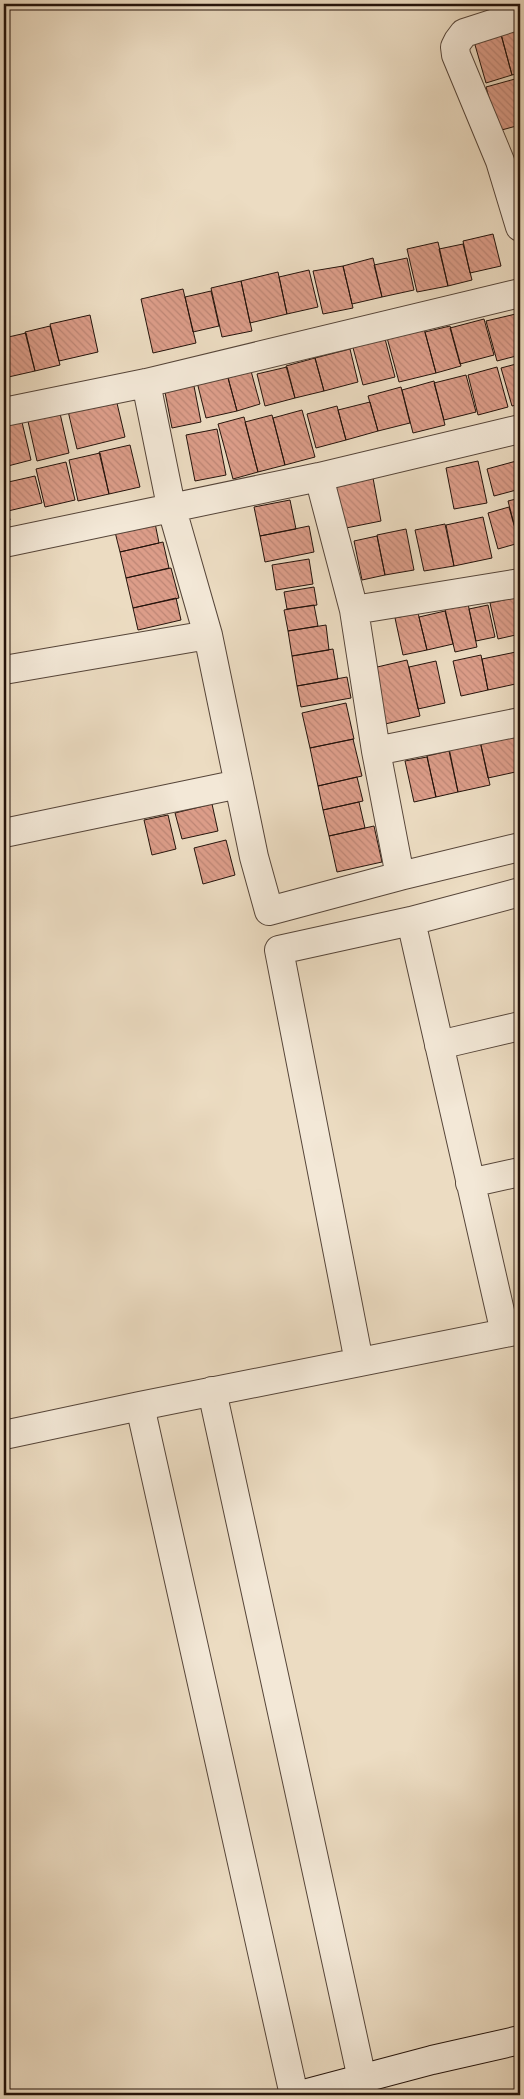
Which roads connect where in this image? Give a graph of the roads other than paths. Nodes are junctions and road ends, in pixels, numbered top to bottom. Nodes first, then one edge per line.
1 (520, 15) edge
2 (510, 159) edge
3 (520, 227) edge
4 (520, 293) edge
5 (146, 382) junction
6 (4, 412) edge
7 (520, 429) edge
8 (319, 476) junction
9 (172, 506) junction
10 (4, 543) edge
11 (520, 583) edge
12 (354, 610) junction
13 (208, 635) junction
14 (4, 670) edge
15 (520, 722) edge
16 (376, 751) junction
17 (239, 784) junction
18 (4, 833) edge
19 (520, 847) edge
20 (400, 876) junction
21 (520, 892) edge
22 (411, 921) junction
23 (520, 1026) edge
24 (439, 1045) junction
25 (520, 1172) edge
26 (470, 1183) junction
27 (512, 1332) edge
28 (359, 1362) junction
29 (212, 1391) junction
30 (140, 1406) junction
31 (4, 1435) edge
32 (520, 2040) edge
33 (362, 2079) junction
34 (294, 2095) edge
35 (300, 2095) edge

1 - 2 street
2 - 3 street
4 - 5 street
5 - 6 street
5 - 9 street
7 - 8 street
8 - 9 street
8 - 12 street
9 - 10 street
9 - 13 street
11 - 12 street
12 - 16 street
13 - 14 street
13 - 17 street
15 - 16 street
16 - 20 street
17 - 18 street
17 - 20 street
19 - 20 street
21 - 22 street
22 - 24 street
22 - 28 street
23 - 24 street
24 - 26 street
25 - 26 street
26 - 27 street
27 - 28 street
28 - 29 street
29 - 30 street
29 - 33 street
30 - 31 street
30 - 34 street
32 - 33 street
33 - 35 street

